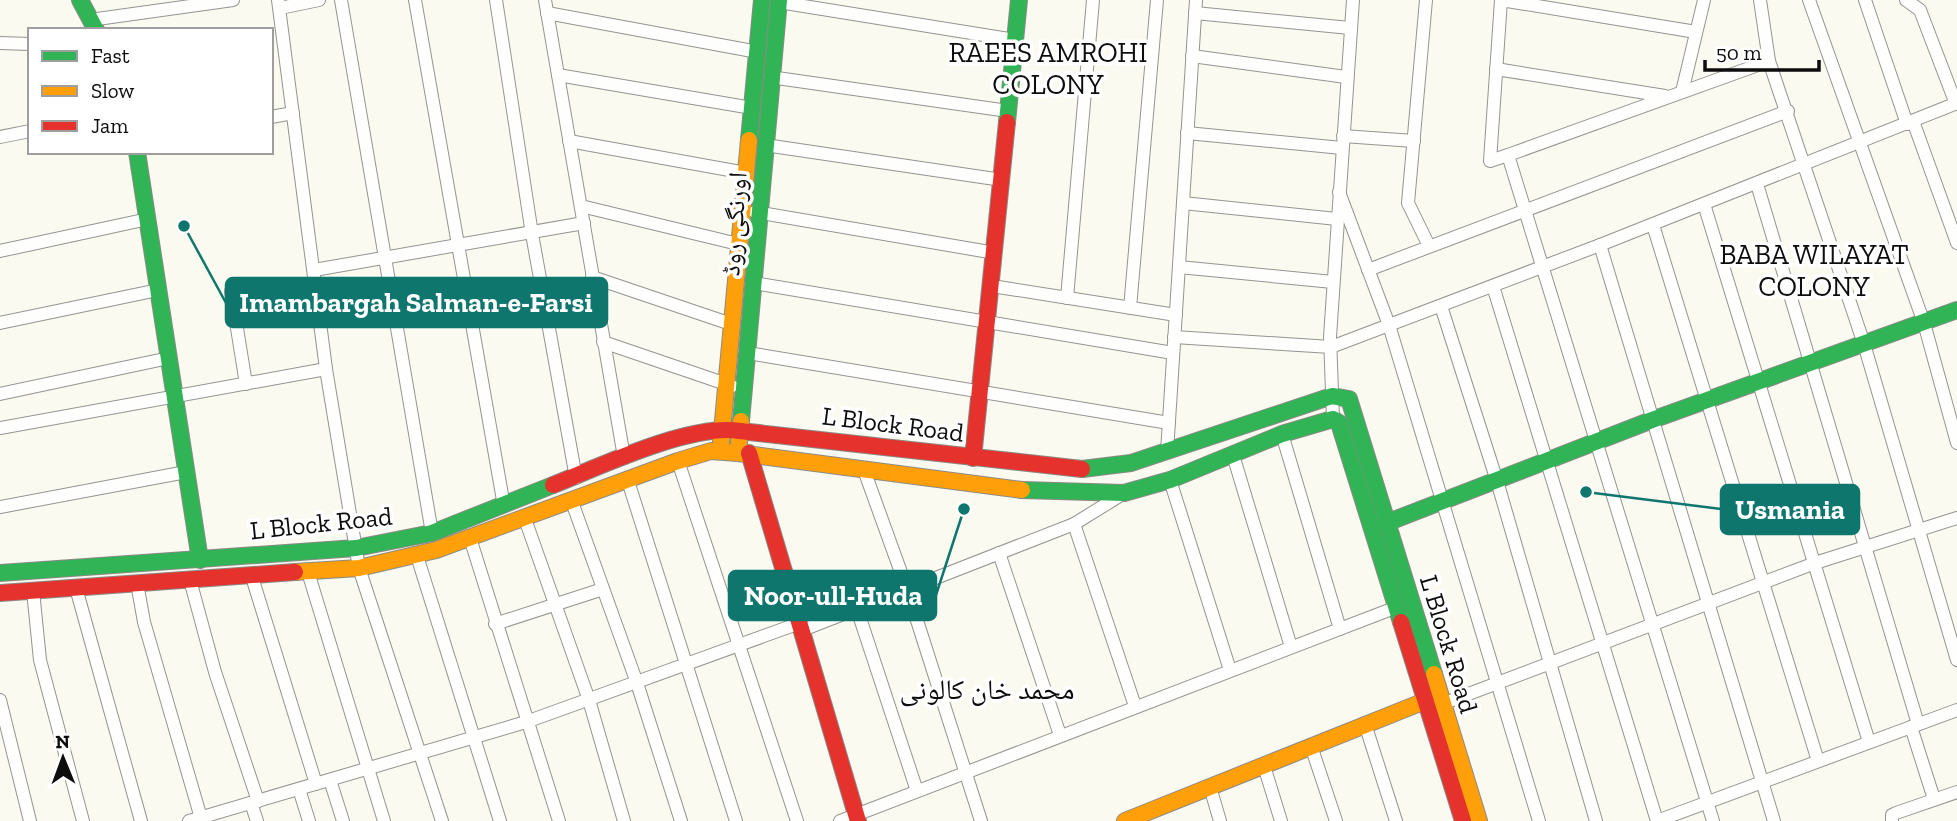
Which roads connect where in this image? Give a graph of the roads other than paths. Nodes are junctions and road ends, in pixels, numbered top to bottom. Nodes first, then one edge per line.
1 (80, 0) edge
2 (233, 0) edge
3 (318, 0) edge
4 (341, 0) edge
5 (415, 0) edge
6 (496, 0) edge
7 (545, 0) edge
8 (762, 0) edge
9 (1019, 0) edge
10 (1093, 0) edge
11 (1157, 0) edge
12 (1353, 0) edge
13 (1426, 0) edge
14 (1703, 0) edge
15 (1760, 0) edge
16 (1809, 0) edge
17 (1865, 0) edge
18 (779, 1) edge
19 (1912, 2) edge
20 (279, 4) edge
21 (1195, 6) edge
22 (547, 13) junction
23 (93, 25) edge
24 (1350, 28) junction
25 (1696, 32) junction
26 (1015, 40) junction
27 (0, 43) edge
28 (28, 44) edge
29 (285, 49) junction
30 (273, 51) edge
31 (758, 52) junction
32 (1192, 56) junction
33 (1769, 61) junction
34 (1496, 69) junction
35 (558, 75) junction
36 (770, 77) junction
37 (1346, 77) junction
38 (1682, 92) junction
39 (1669, 97) junction
40 (1956, 103) edge
41 (752, 108) junction
42 (1009, 111) junction
43 (1788, 111) junction
44 (293, 113) junction
45 (273, 117) edge
46 (1910, 123) junction
47 (28, 131) edge
48 (1188, 133) junction
49 (0, 137) edge
50 (569, 141) junction
51 (1414, 141) junction
52 (1342, 142) junction
53 (1862, 143) junction
54 (765, 145) junction
55 (137, 154) edge
56 (1508, 155) junction
57 (1806, 165) junction
58 (746, 173) junction
59 (1002, 180) junction
60 (1757, 184) junction
61 (1339, 192) junction
62 (1183, 202) junction
63 (1704, 205) junction
64 (581, 206) junction
65 (741, 210) junction
66 (1525, 210) junction
67 (760, 213) junction
68 (148, 219) junction
69 (1337, 219) junction
70 (584, 223) junction
71 (1653, 225) junction
72 (532, 234) junction
73 (1957, 243) edge
74 (738, 244) junction
75 (458, 246) junction
76 (1429, 246) junction
77 (1600, 246) junction
78 (0, 251) edge
79 (995, 253) junction
80 (385, 258) junction
81 (1179, 267) junction
82 (1543, 267) junction
83 (314, 270) junction
84 (1368, 270) junction
85 (592, 277) junction
86 (1334, 282) junction
87 (754, 283) junction
88 (992, 286) junction
89 (1493, 286) junction
90 (158, 290) junction
91 (231, 291) dead end
92 (1067, 298) junction
93 (1441, 306) junction
94 (1130, 308) junction
95 (1957, 310) edge
96 (1176, 315) junction
97 (988, 322) junction
98 (0, 323) edge
99 (1924, 323) junction
100 (731, 324) junction
101 (1389, 325) junction
102 (1174, 337) junction
103 (603, 342) junction
104 (1864, 344) junction
105 (1331, 347) junction
106 (748, 353) junction
107 (1173, 353) junction
108 (169, 358) junction
109 (1812, 363) junction
110 (327, 369) junction
111 (1760, 382) junction
112 (246, 384) junction
113 (727, 385) junction
114 (744, 390) junction
115 (981, 392) junction
116 (0, 394) edge
117 (1332, 396) junction
118 (175, 398) junction
119 (1706, 401) junction
120 (1333, 419) junction
121 (1652, 420) junction
122 (1169, 423) junction
123 (0, 428) edge
124 (722, 428) junction
125 (740, 430) junction
126 (1282, 434) junction
127 (1598, 441) junction
128 (1957, 443) edge
129 (736, 452) junction
130 (1167, 452) junction
131 (1233, 455) junction
132 (624, 457) junction
133 (973, 458) junction
134 (678, 461) junction
135 (1547, 461) junction
136 (864, 470) junction
137 (186, 472) junction
138 (576, 478) junction
139 (1170, 480) junction
140 (628, 481) junction
141 (1497, 481) junction
142 (1124, 493) junction
143 (572, 502) junction
144 (1443, 502) junction
145 (505, 506) junction
146 (0, 507) edge
147 (1957, 518) edge
148 (525, 519) junction
149 (1386, 523) junction
150 (1074, 524) junction
151 (1918, 530) junction
152 (432, 533) junction
153 (470, 538) junction
154 (1867, 546) junction
155 (356, 548) junction
156 (999, 553) junction
157 (417, 556) junction
158 (200, 560) junction
159 (1815, 563) junction
160 (359, 568) junction
161 (308, 572) junction
162 (0, 573) edge
163 (252, 577) junction
164 (190, 580) junction
165 (1762, 582) junction
166 (137, 583) junction
167 (76, 588) junction
168 (603, 589) junction
169 (907, 589) junction
170 (33, 591) junction
171 (0, 593) edge
172 (1707, 603) junction
173 (555, 605) junction
174 (1397, 607) junction
175 (857, 609) junction
176 (495, 624) junction
177 (1653, 624) junction
178 (799, 628) junction
179 (1339, 629) junction
180 (1601, 643) junction
181 (739, 646) junction
182 (1291, 647) junction
183 (1957, 660) edge
184 (1550, 663) junction
185 (686, 666) junction
186 (1230, 670) junction
187 (637, 683) junction
188 (1496, 684) junction
189 (0, 700) edge
190 (589, 700) junction
191 (1425, 701) junction
192 (1442, 704) junction
193 (1135, 706) junction
194 (1957, 710) edge
195 (526, 722) junction
196 (1365, 724) junction
197 (1914, 726) junction
198 (1060, 734) junction
199 (476, 737) junction
200 (1869, 742) junction
201 (1311, 746) junction
202 (420, 753) junction
203 (1818, 761) junction
204 (1264, 766) junction
205 (369, 768) junction
206 (965, 771) junction
207 (330, 780) junction
208 (1761, 782) junction
209 (316, 784) junction
210 (1210, 787) junction
211 (299, 789) junction
212 (917, 791) junction
213 (1957, 792) edge
214 (1934, 799) junction
215 (255, 802) junction
216 (1707, 802) junction
217 (1160, 814) edge
218 (857, 818) edge
219 (195, 820) edge
220 (30, 821) edge
221 (83, 821) edge
222 (141, 821) edge
223 (257, 821) edge
224 (309, 821) edge
225 (343, 821) edge
226 (384, 821) edge
227 (442, 821) edge
228 (500, 821) edge
229 (559, 821) edge
230 (624, 821) edge
231 (681, 821) edge
232 (736, 821) edge
233 (797, 821) edge
234 (840, 821) edge
235 (981, 821) edge
236 (1125, 821) edge
237 (1220, 821) edge
238 (1281, 821) edge
239 (1336, 821) edge
240 (1396, 821) edge
241 (1463, 821) edge
242 (1479, 821) edge
243 (1539, 821) edge
244 (1596, 821) edge
245 (1657, 821) edge
246 (1713, 821) edge
247 (1774, 821) edge
248 (1892, 821) edge

1 - 23 main road
2 - 23 street
3 - 20 street
4 - 80 street
5 - 75 street
6 - 72 street
7 - 22 street
8 - 31 main road, اورنگی روڈ
9 - 26 main road
10 - 92 street
11 - 94 street
12 - 24 street
13 - 51 street
14 - 25 street
15 - 33 street
16 - 53 street
17 - 46 street
18 - 26 street
18 - 36 main road, اورنگی روڈ
19 - 40 street
20 - 29 street
21 - 24 street
21 - 32 street
22 - 31 street
22 - 35 street
24 - 37 street
25 - 34 street
25 - 38 street
26 - 42 main road
27 - 28 street
29 - 30 street
29 - 44 street
31 - 41 main road, اورنگی روڈ
32 - 37 street
32 - 48 street
33 - 38 street
33 - 43 street
34 - 39 street
34 - 56 street
35 - 41 street
35 - 50 street
36 - 42 street
36 - 54 main road, اورنگی روڈ
37 - 52 street
38 - 39 street
39 - 56 street
40 - 46 street
41 - 58 main road, اورنگی روڈ
42 - 59 main road
43 - 57 street
43 - 66 street
44 - 45 street
44 - 83 street
46 - 53 street
46 - 73 street
47 - 49 street
48 - 52 street
48 - 62 street
50 - 58 street
50 - 64 street
51 - 52 street
51 - 76 street
52 - 61 street
53 - 57 street
53 - 99 street
54 - 59 street
54 - 67 main road, اورنگی روڈ
55 - 68 main road
56 - 66 street
57 - 60 street
57 - 104 street
58 - 65 main road, اورنگی روڈ
59 - 79 main road
60 - 63 street
60 - 109 street
61 - 69 street
61 - 84 street
62 - 69 street
62 - 81 street
63 - 71 street
63 - 111 street
64 - 70 street
64 - 74 street
65 - 67 street
65 - 74 main road, اورنگی روڈ
66 - 76 street
66 - 82 street
67 - 79 street
67 - 87 main road, اورنگی روڈ
68 - 78 street
68 - 90 main road
69 - 86 street
70 - 72 street
70 - 85 street
71 - 77 street
71 - 119 street
72 - 75 street
72 - 138 street
74 - 100 main road, اورنگی روڈ
75 - 80 street
75 - 145 street
76 - 84 street
77 - 82 street
77 - 121 street
79 - 88 main road
80 - 83 street
80 - 152 street
81 - 86 street
81 - 96 street
82 - 89 street
82 - 127 street
83 - 110 street
84 - 101 street
85 - 100 street
85 - 103 street
86 - 105 street
87 - 97 street
87 - 106 main road, اورنگی روڈ
88 - 92 street
88 - 97 main road
89 - 93 street
89 - 135 street
90 - 98 street
90 - 108 main road
91 - 112 street
92 - 94 street
93 - 101 street
93 - 141 street
94 - 96 street
95 - 99 main road
96 - 102 street
97 - 107 street
97 - 115 main road
99 - 104 main road
99 - 128 street
100 - 113 main road, اورنگی روڈ
101 - 105 street
101 - 144 street
102 - 105 street
102 - 107 street
103 - 113 street
103 - 132 street
104 - 109 main road
104 - 151 street
105 - 117 street
106 - 114 main road, اورنگی روڈ
106 - 115 street
107 - 122 street
108 - 116 street
108 - 118 main road
109 - 111 main road
109 - 154 street
110 - 112 street
110 - 155 street
111 - 119 main road
111 - 159 street
112 - 118 street
113 - 114 street
113 - 124 main road, اورنگی روڈ
114 - 125 main road, اورنگی روڈ
115 - 122 street
115 - 133 main road
117 - 120 street
117 - 130 main road, L Block Road
117 - 149 main road, L Block Road
118 - 123 street
118 - 137 main road
119 - 121 main road
119 - 165 street
120 - 126 main road, L Block Road
120 - 174 main road, L Block Road
121 - 127 main road
121 - 172 street
122 - 130 street
124 - 125 main road, L Block Road
124 - 129 main road, اورنگی روڈ
124 - 132 main road, L Block Road
125 - 129 main road, اورنگی روڈ
125 - 133 main road, L Block Road
126 - 131 main road, L Block Road
126 - 179 street
127 - 135 main road
127 - 177 street
129 - 134 main road, L Block Road
129 - 136 main road, L Block Road
129 - 178 main road
130 - 133 main road, L Block Road
131 - 139 main road, L Block Road
131 - 182 street
132 - 138 main road, L Block Road
134 - 140 main road, L Block Road
134 - 181 street
135 - 141 main road
135 - 180 street
136 - 142 main road, L Block Road
136 - 169 street
137 - 146 street
137 - 158 main road
138 - 145 main road, L Block Road
139 - 142 main road, L Block Road
139 - 186 street
140 - 143 main road, L Block Road
140 - 185 street
141 - 144 main road
141 - 184 street
142 - 150 street
143 - 148 main road, L Block Road
143 - 168 street
144 - 149 main road
144 - 188 street
145 - 152 main road, L Block Road
147 - 151 street
148 - 153 main road, L Block Road
148 - 173 street
149 - 192 main road, L Block Road
150 - 156 street
150 - 193 street
151 - 154 street
151 - 183 street
152 - 155 main road, L Block Road
153 - 157 main road, L Block Road
153 - 176 street
154 - 159 street
154 - 197 street
155 - 158 main road, L Block Road
155 - 160 street
156 - 169 street
156 - 198 street
157 - 160 main road, L Block Road
157 - 199 street
158 - 162 main road, L Block Road
159 - 165 street
159 - 200 street
160 - 161 main road, L Block Road
160 - 202 street
161 - 163 main road, L Block Road
161 - 205 street
163 - 164 main road, L Block Road
163 - 209 street
164 - 166 main road, L Block Road
164 - 215 street
165 - 172 street
165 - 203 street
166 - 167 main road, L Block Road
166 - 219 street
167 - 170 main road, L Block Road
167 - 222 street
168 - 173 street
168 - 187 street
169 - 175 street
169 - 206 street
170 - 171 main road, L Block Road
170 - 221 street
172 - 177 street
172 - 208 street
173 - 176 street
173 - 190 street
174 - 179 street
174 - 191 main road, L Block Road
175 - 178 street
175 - 212 street
176 - 195 street
177 - 180 street
177 - 216 street
178 - 181 street
178 - 218 main road
179 - 182 street
180 - 184 street
180 - 245 street
181 - 185 street
181 - 233 street
182 - 186 street
184 - 188 street
184 - 244 street
185 - 187 street
185 - 232 street
186 - 193 street
187 - 190 street
187 - 231 street
188 - 192 street
188 - 243 street
189 - 220 street
190 - 195 street
190 - 230 street
191 - 196 main road
191 - 241 main road, L Block Road
192 - 242 main road, L Block Road
193 - 198 street
194 - 197 street
195 - 199 street
195 - 229 street
196 - 201 main road
196 - 240 street
197 - 200 street
197 - 214 street
198 - 206 street
199 - 202 street
199 - 228 street
200 - 203 street
201 - 204 main road
201 - 239 street
202 - 205 street
202 - 227 street
203 - 208 street
204 - 210 main road
204 - 238 street
205 - 207 street
205 - 226 street
206 - 212 street
206 - 235 street
207 - 209 street
207 - 225 street
208 - 216 street
208 - 247 street
209 - 211 street
210 - 217 main road
210 - 237 street
211 - 215 street
211 - 224 street
212 - 218 street
213 - 214 street
214 - 248 street
215 - 219 street
215 - 223 street
216 - 245 street
216 - 246 street
217 - 236 main road
218 - 234 street

